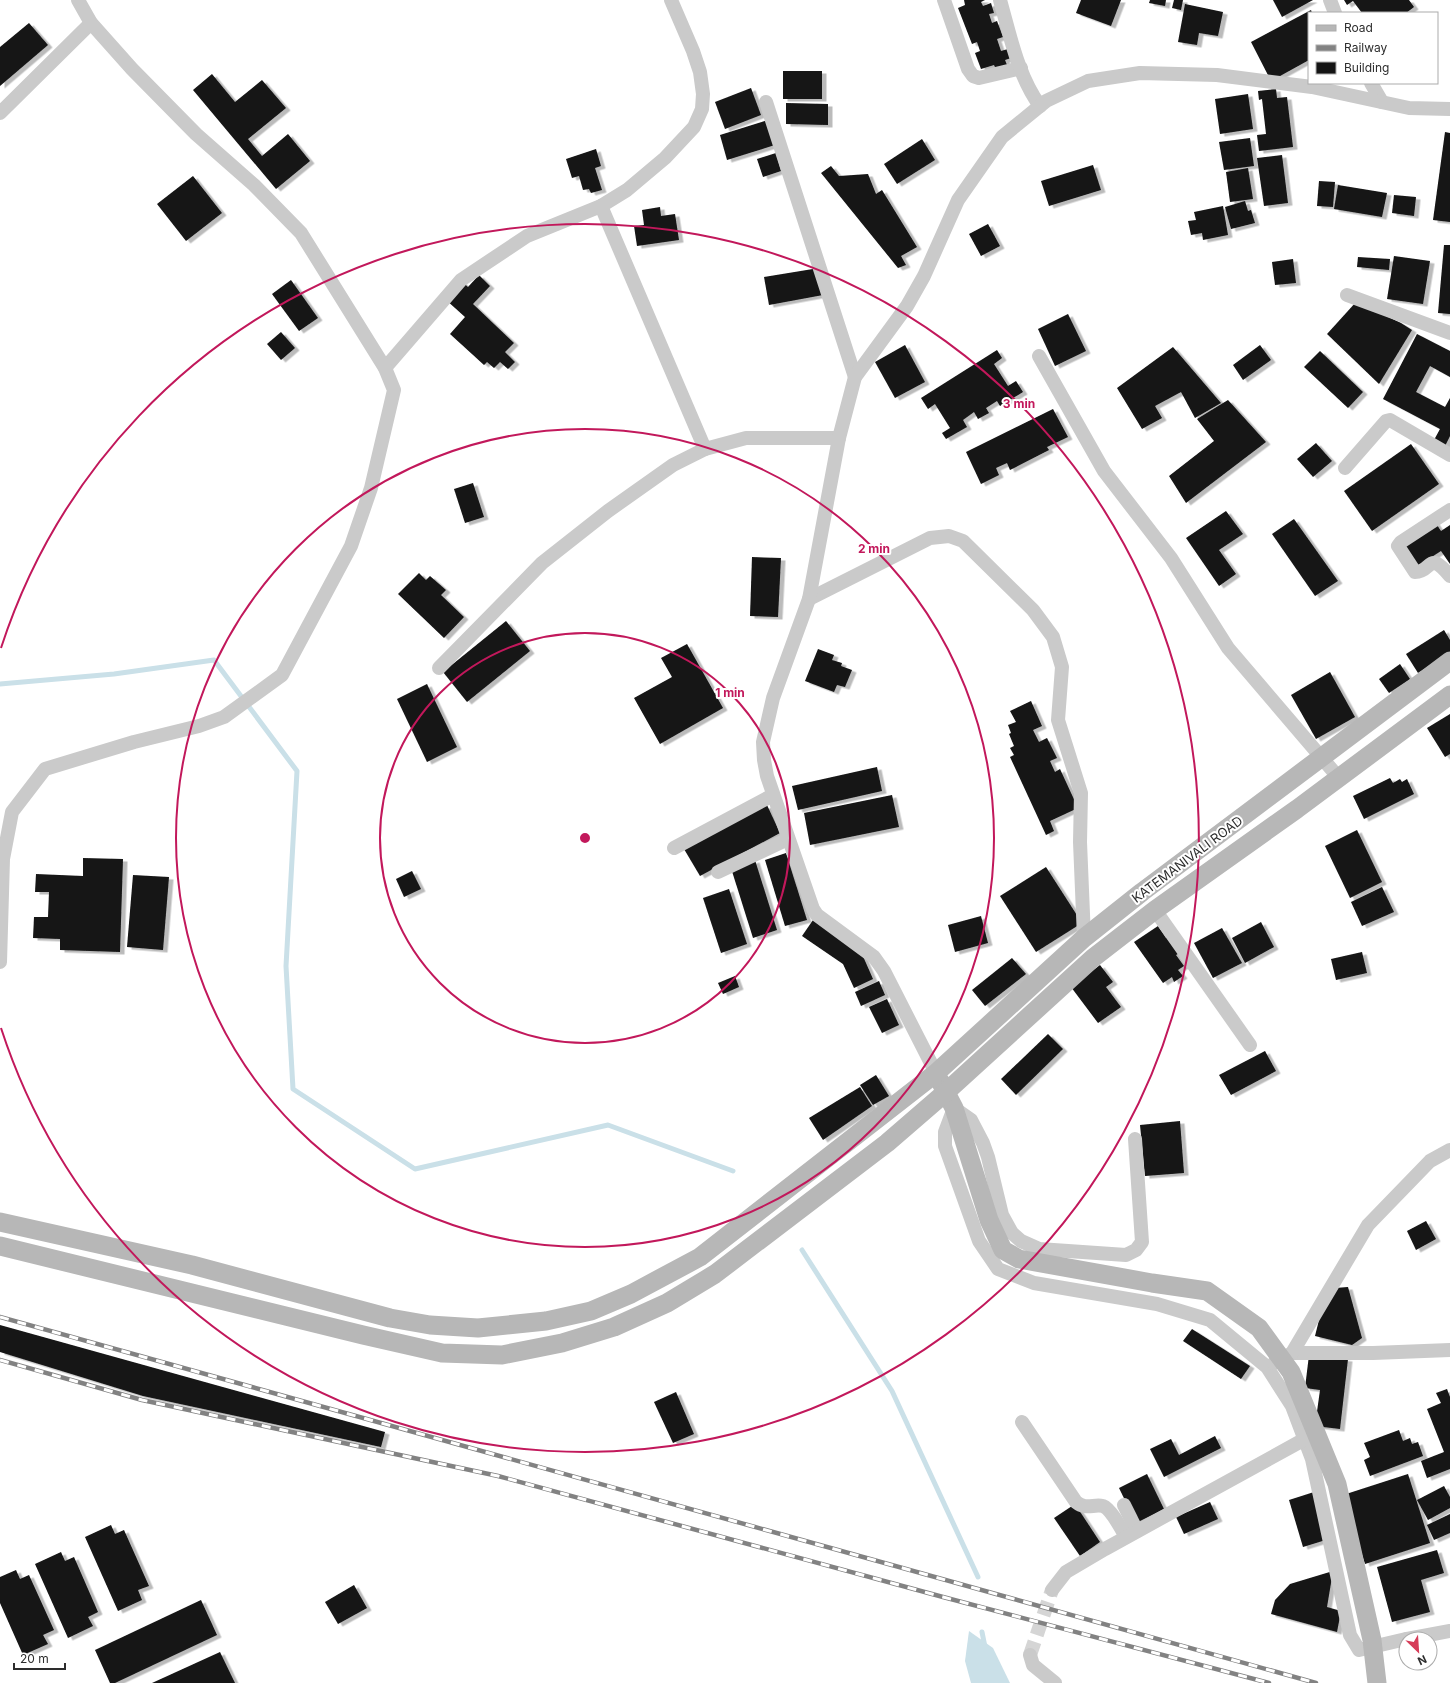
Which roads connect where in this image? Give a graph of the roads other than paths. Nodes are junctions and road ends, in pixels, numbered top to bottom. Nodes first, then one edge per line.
1 (78, 0) edge
2 (671, 0) edge
3 (944, 0) edge
4 (1000, 0) edge
5 (1330, 0) edge
6 (1335, 12) edge
7 (91, 23) junction
8 (1020, 68) junction
9 (1372, 84) edge
10 (766, 102) dead end
11 (1382, 102) junction
12 (1040, 106) junction
13 (1450, 109) edge
14 (0, 113) edge
15 (601, 206) junction
16 (1347, 295) dead end
17 (1450, 333) edge
18 (1039, 356) dead end
19 (385, 368) junction
20 (855, 377) junction
21 (839, 438) junction
22 (705, 449) junction
23 (1450, 455) edge
24 (1345, 468) dead end
25 (1450, 510) edge
26 (1450, 576) edge
27 (809, 599) junction
28 (1450, 661) edge
29 (439, 668) dead end
30 (1450, 694) edge
31 (1322, 758) junction
32 (1339, 778) junction
33 (773, 795) junction
34 (788, 839) junction
35 (674, 848) dead end
36 (718, 872) dead end
37 (1155, 910) junction
38 (1084, 938) junction
39 (0, 962) edge
40 (1250, 1045) dead end
41 (936, 1073) junction
42 (950, 1100) junction
43 (1135, 1139) dead end
44 (1450, 1150) edge
45 (791, 1187) junction
46 (807, 1204) junction
47 (0, 1222) edge
48 (0, 1246) edge
49 (430, 1325) junction
50 (426, 1349) junction
51 (1450, 1350) edge
52 (1292, 1353) junction
53 (1267, 1368) junction
54 (1022, 1422) dead end
55 (1305, 1439) junction
56 (1124, 1505) dead end
57 (1132, 1534) junction
58 (1052, 1590) tunnel mouth
59 (1450, 1631) edge
60 (1438, 1633) edge
61 (1398, 1641) edge
62 (1030, 1655) dead end
63 (1055, 1683) edge
64 (1377, 1683) edge

1 - 7 street
2 - 15 street
3 - 8 street
4 - 8 street
5 - 6 street
7 - 14 street
7 - 19 street
8 - 12 street
9 - 11 street
10 - 20 street
11 - 12 street
11 - 13 street
12 - 20 street
15 - 19 street
15 - 22 street
16 - 17 street
18 - 31 street
19 - 39 street
20 - 21 street
21 - 22 street
21 - 27 street
22 - 29 street
23 - 24 street
25 - 26 street
27 - 33 street
27 - 38 street
28 - 31 main road, KATEMANIVALI ROAD
30 - 32 main road, KATEMANIVALI ROAD
31 - 32 street
31 - 38 main road, KATEMANIVALI ROAD
32 - 37 main road, KATEMANIVALI ROAD
33 - 34 street
33 - 35 street
34 - 36 street
34 - 41 street
37 - 40 street
37 - 42 main road, KATEMANIVALI ROAD
38 - 41 main road, KATEMANIVALI ROAD
41 - 42 main road
41 - 45 main road, KATEMANIVALI ROAD
42 - 43 street
42 - 46 main road, KATEMANIVALI ROAD
42 - 53 street
42 - 64 main road
44 - 52 street
45 - 46 main road
45 - 49 main road, KATEMANIVALI ROAD
46 - 50 main road, KATEMANIVALI ROAD
47 - 49 main road, KATEMANIVALI ROAD
48 - 50 main road, KATEMANIVALI ROAD
49 - 50 main road
51 - 52 street
52 - 53 street
53 - 55 street
54 - 57 street
55 - 57 street
55 - 61 street
56 - 57 street
57 - 58 street
59 - 60 street
62 - 63 street

